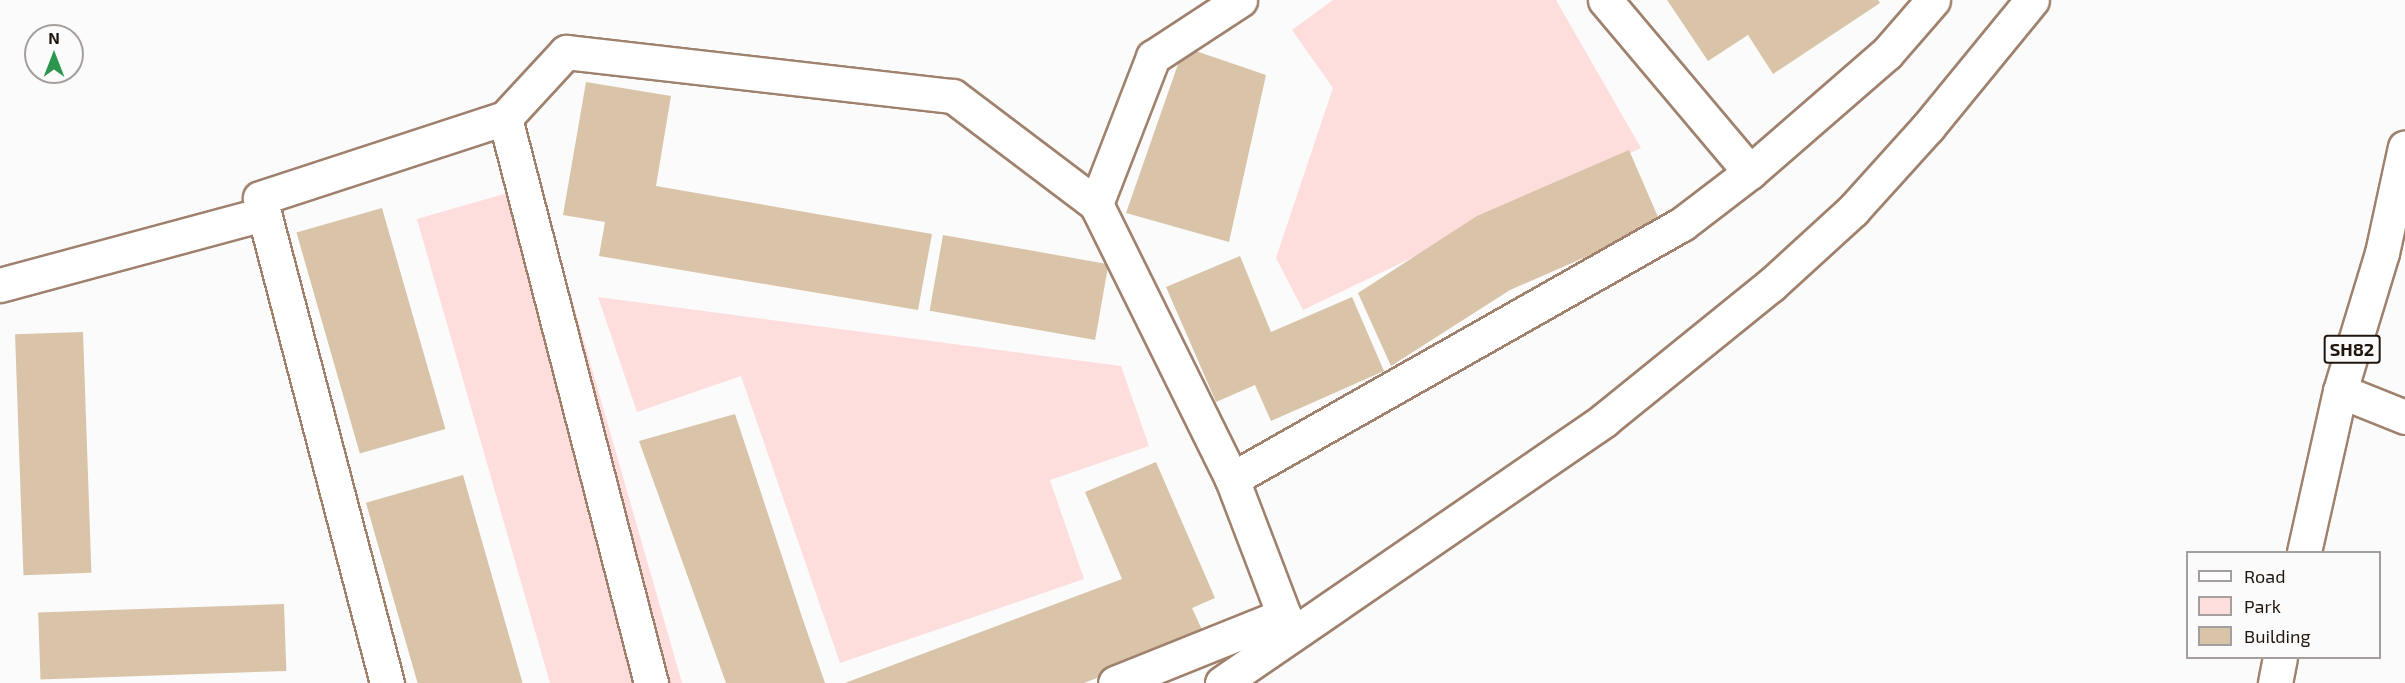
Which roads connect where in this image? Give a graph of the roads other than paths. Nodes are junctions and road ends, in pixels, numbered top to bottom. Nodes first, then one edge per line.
1 (1240, 0) edge
2 (1605, 0) edge
3 (1933, 0) edge
4 (2032, 0) edge
5 (505, 118) junction
6 (2405, 147) edge
7 (1750, 171) junction
8 (1096, 204) junction
9 (264, 214) junction
10 (0, 285) edge
11 (2340, 391) junction
12 (2405, 417) edge
13 (1232, 479) junction
14 (2304, 551) edge
15 (2280, 659) edge
16 (387, 683) edge
17 (651, 683) edge
18 (1115, 683) edge
19 (1222, 683) edge
20 (2275, 683) edge

1 - 8 main road
2 - 7 main road
3 - 7 main road
4 - 19 main road
5 - 8 main road
5 - 9 main road
5 - 17 main road
6 - 11 main road, SH82
7 - 13 main road
8 - 13 main road
9 - 10 main road
9 - 16 main road
11 - 12 main road
11 - 14 main road, SH82
13 - 18 main road
15 - 20 main road

